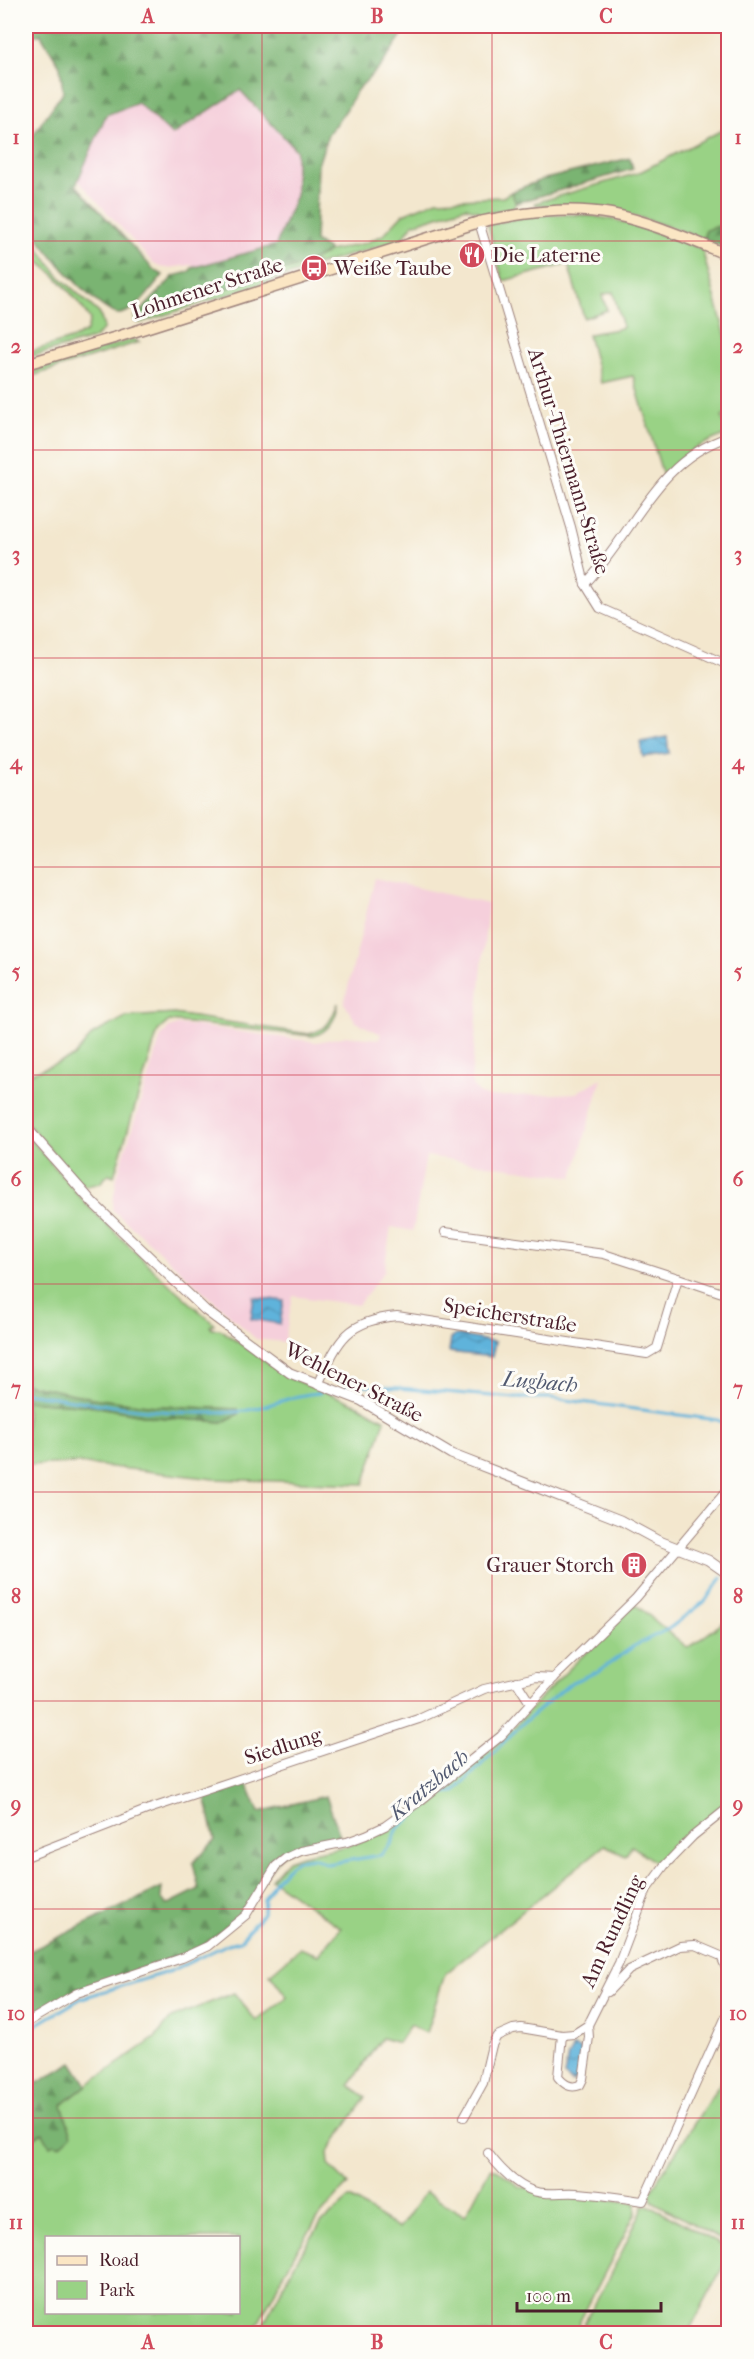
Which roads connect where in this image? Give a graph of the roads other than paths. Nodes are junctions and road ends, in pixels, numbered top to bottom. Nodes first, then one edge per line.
1 (479, 222) junction
2 (729, 255) edge
3 (26, 364) edge
4 (729, 436) edge
5 (585, 584) junction
6 (729, 665) edge
7 (26, 1127) edge
8 (445, 1232) dead end
9 (678, 1278) junction
10 (729, 1295) edge
11 (318, 1385) junction
12 (729, 1489) edge
13 (679, 1548) junction
14 (729, 1574) edge
15 (554, 1677) junction
16 (516, 1682) junction
17 (530, 1703) junction
18 (729, 1808) edge
19 (26, 1857) edge
20 (725, 1957) edge
21 (729, 1972) edge
22 (599, 2002) junction
23 (729, 2012) edge
24 (26, 2023) edge
25 (588, 2025) junction
26 (562, 2035) junction
27 (464, 2117) dead end
28 (488, 2153) dead end

1 - 2 main road, Lohmener Straße
1 - 3 main road, Lohmener Straße
1 - 5 street, Arthur-Thiermann-Straße
4 - 5 street
5 - 6 street, Arthur-Thiermann-Straße
7 - 11 street, Wehlener Straße
8 - 9 street
9 - 10 street
9 - 11 street, Speicherstraße
11 - 13 street, Wehlener Straße
12 - 13 street
13 - 14 street, Wehlener Straße
13 - 15 street
15 - 16 street, Siedlung
15 - 17 street
16 - 17 street
16 - 19 street, Siedlung
17 - 24 street
18 - 22 street, Am Rundling
20 - 21 street
20 - 22 street
22 - 25 street, Am Rundling
23 - 28 street
25 - 26 street
25 - 26 street, Am Rundling
26 - 27 street

